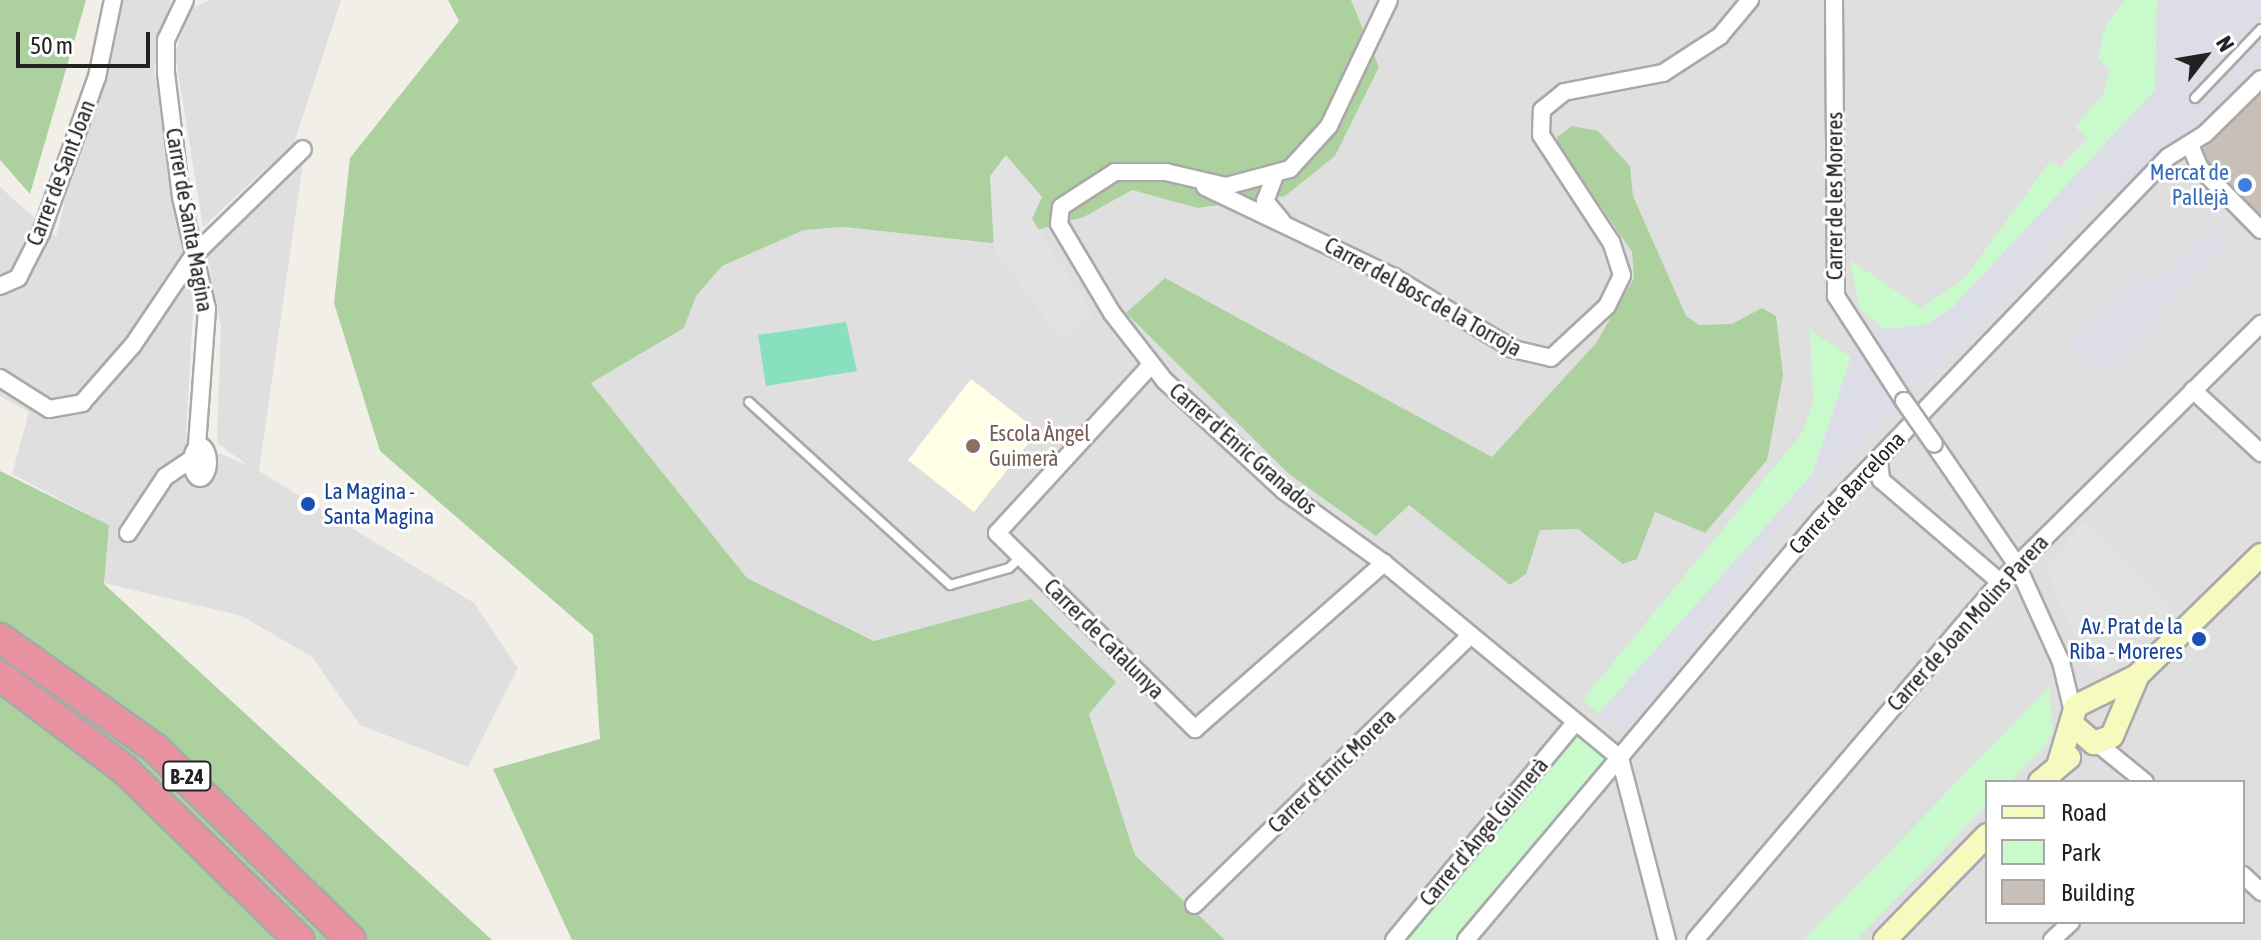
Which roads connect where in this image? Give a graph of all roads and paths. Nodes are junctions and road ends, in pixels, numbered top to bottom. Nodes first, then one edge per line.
1 (113, 0) edge
2 (185, 0) edge
3 (1389, 0) edge
4 (1750, 0) edge
5 (1834, 0) edge
6 (2261, 29) edge
7 (2261, 79) edge
8 (2195, 98) dead end
9 (2190, 145) junction
10 (303, 149) dead end
11 (1274, 178) junction
12 (1193, 181) junction
13 (1290, 226) junction
14 (2261, 230) edge
15 (193, 256) junction
16 (0, 286) edge
17 (2261, 324) edge
18 (1151, 365) junction
19 (0, 378) edge
20 (2193, 390) junction
21 (749, 402) dead end
22 (2261, 453) edge
23 (1879, 460) junction
24 (128, 533) dead end
25 (2261, 555) edge
26 (1021, 557) junction
27 (1384, 563) junction
28 (2017, 565) junction
29 (2000, 582) junction
30 (1470, 636) junction
31 (0, 638) edge
32 (2061, 662) junction
33 (0, 676) edge
34 (2137, 676) junction
35 (2096, 696) junction
36 (2073, 718) junction
37 (1575, 723) junction
38 (2106, 733) junction
39 (1620, 758) junction
40 (2059, 763) junction
41 (2042, 780) edge
42 (2143, 780) edge
43 (1985, 837) edge
44 (2245, 877) edge
45 (2261, 892) edge
46 (1194, 905) dead end
47 (2069, 924) edge
48 (1897, 935) edge
49 (299, 940) edge
50 (351, 940) edge
51 (1394, 940) edge
52 (1466, 940) edge
53 (1667, 940) edge
54 (1695, 940) edge
55 (2052, 940) edge

1 - 16 street, Carrer de Sant Joan
2 - 15 street, Carrer de Santa Magina
3 - 11 street
4 - 13 street, Carrer del Bosc de la Torroja
5 - 28 street, Carrer de les Moreres, bridge
6 - 8 lane
7 - 9 street, Carrer de Barcelona
9 - 14 street
9 - 23 street, Carrer de Barcelona
10 - 15 street
11 - 12 street, Carrer d'Enric Granados
11 - 13 street
12 - 13 street, Carrer del Bosc de la Torroja
12 - 18 street, Carrer d'Enric Granados
15 - 19 street
15 - 24 street, Carrer de Santa Magina
17 - 20 street, Carrer de Joan Molins Parera
18 - 26 street, Carrer de Catalunya
18 - 27 street, Carrer d'Enric Granados
20 - 22 street
20 - 28 street, Carrer de Joan Molins Parera
21 - 26 lane
23 - 29 street
23 - 39 street, Carrer de Barcelona
25 - 34 main road
26 - 27 street, Carrer de Catalunya
27 - 30 street, Carrer d'Enric Granados
28 - 29 street, Carrer de Joan Molins Parera
28 - 32 street, Carrer de les Moreres
29 - 54 street, Carrer de Joan Molins Parera
30 - 37 street, Carrer d'Enric Granados
30 - 46 street, Carrer d'Enric Morera
31 - 50 highway, B-24
32 - 35 street, Carrer de les Moreres
32 - 36 street, Carrer de les Moreres
33 - 49 highway, B-24
34 - 35 main road
34 - 38 main road
35 - 36 main road
35 - 38 main road
36 - 38 main road
36 - 40 main road
37 - 39 street, Carrer d'Enric Granados
37 - 51 street, Carrer d'Àngel Guimerà
38 - 40 main road
38 - 42 street
39 - 52 street, Carrer de Barcelona
39 - 53 street
40 - 41 main road
43 - 48 main road
44 - 45 street
47 - 55 street

